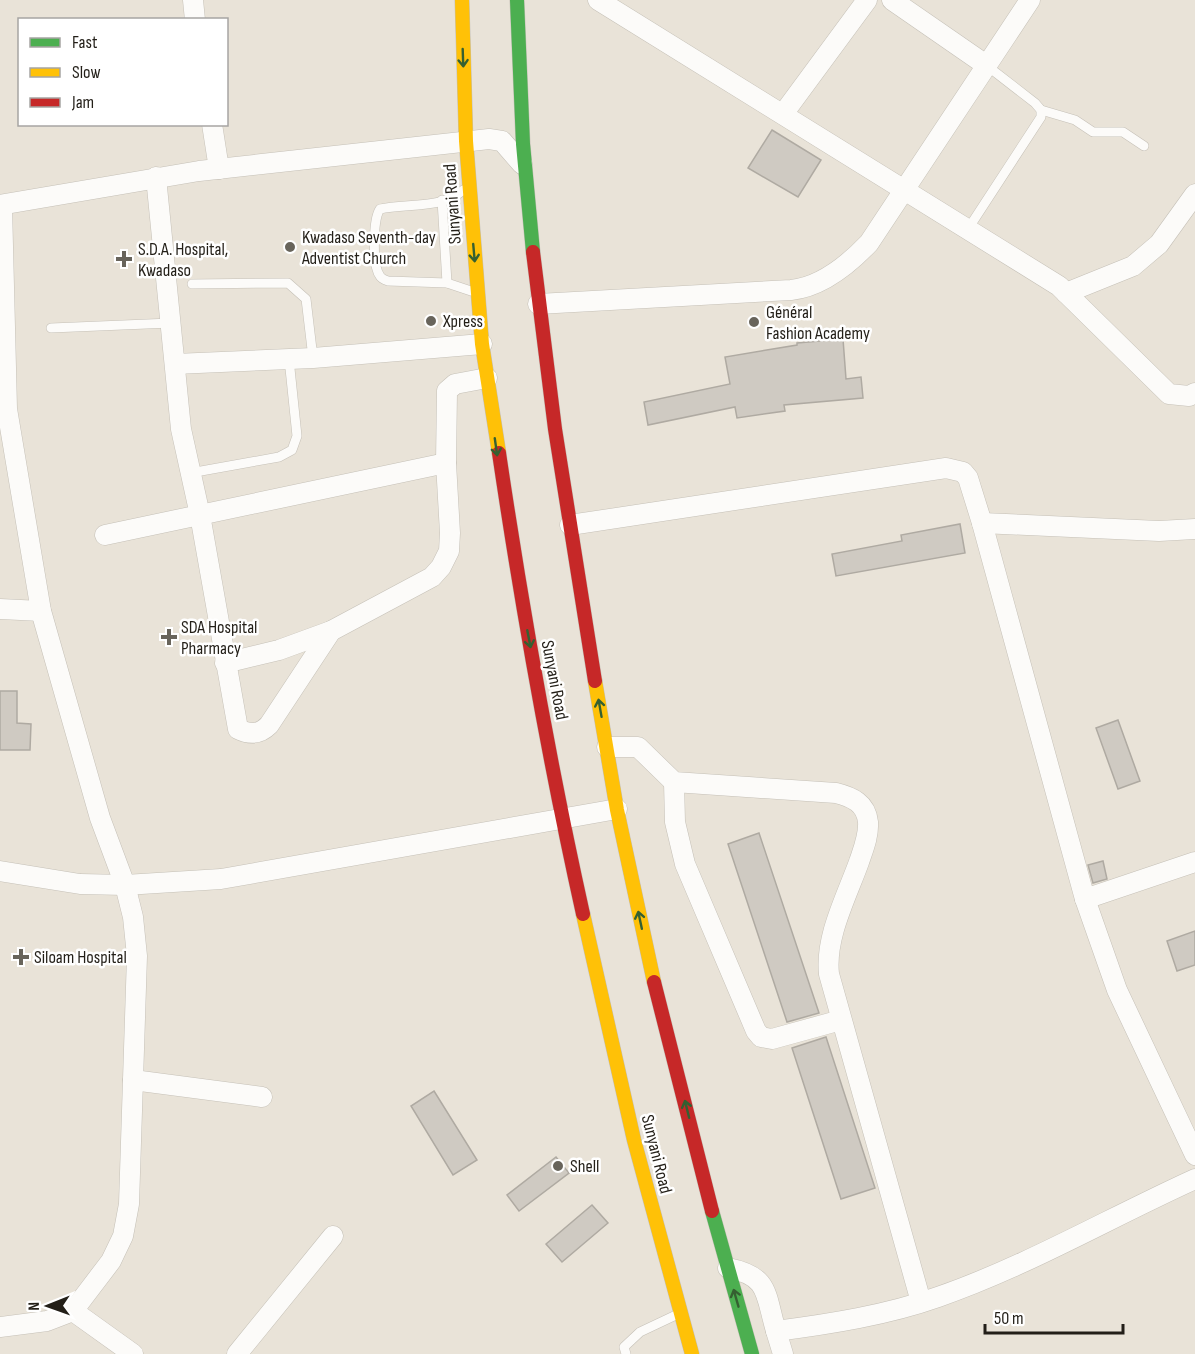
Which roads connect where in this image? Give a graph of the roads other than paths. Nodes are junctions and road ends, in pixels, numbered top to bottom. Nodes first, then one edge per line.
1 (193, 0) edge
2 (462, 0) edge
3 (517, 0) edge
4 (598, 0) edge
5 (867, 0) edge
6 (892, 0) edge
7 (1030, 0) edge
8 (195, 18) edge
9 (986, 65) junction
10 (1041, 110) junction
11 (783, 114) junction
12 (212, 126) edge
13 (466, 141) junction
14 (1144, 146) dead end
15 (522, 164) junction
16 (219, 169) junction
17 (156, 177) junction
18 (469, 182) junction
19 (905, 189) junction
20 (1195, 194) edge
21 (442, 200) junction
22 (1, 206) edge
23 (968, 229) junction
24 (1, 271) edge
25 (447, 283) junction
26 (192, 284) dead end
27 (1066, 293) junction
28 (478, 296) junction
29 (538, 304) junction
30 (171, 323) junction
31 (51, 328) dead end
32 (482, 344) junction
33 (313, 358) junction
34 (289, 359) junction
35 (175, 364) junction
36 (487, 378) junction
37 (1195, 393) edge
38 (446, 464) junction
39 (190, 473) junction
40 (200, 515) junction
41 (982, 523) junction
42 (570, 525) junction
43 (1195, 528) edge
44 (105, 535) dead end
45 (0, 609) edge
46 (40, 611) junction
47 (331, 631) junction
48 (225, 663) junction
49 (607, 747) junction
50 (674, 782) junction
51 (617, 809) junction
52 (562, 820) junction
53 (1195, 862) edge
54 (0, 871) edge
55 (126, 885) junction
56 (1085, 899) junction
57 (841, 1020) junction
58 (133, 1080) junction
59 (262, 1097) dead end
60 (1195, 1155) edge
61 (1195, 1179) edge
62 (333, 1236) dead end
63 (728, 1268) junction
64 (921, 1302) junction
65 (73, 1311) junction
66 (681, 1313) junction
67 (0, 1327) edge
68 (776, 1331) junction
69 (133, 1354) edge
70 (237, 1354) edge
71 (626, 1354) edge
72 (692, 1354) edge
73 (752, 1354) edge
74 (783, 1354) edge

1 - 8 street
2 -> 13 main road, Sunyani Road
3 - 15 main road
4 - 11 street
5 - 11 street
6 - 9 street
7 - 9 street
9 - 10 lane
9 - 19 street
10 - 14 lane
10 - 23 lane
11 - 19 street
12 - 16 street
13 - 15 street
13 - 16 street
13 - 18 main road, Sunyani Road
15 - 29 main road
16 - 17 street
17 - 22 street
17 - 30 street
18 - 21 lane
18 -> 28 main road, Sunyani Road
19 - 23 street
19 - 29 street
20 - 27 street
21 - 25 lane
21 - 25 lane
22 - 24 street
23 - 27 street
24 - 46 street
25 - 28 lane
26 - 33 lane
27 - 37 street
28 - 32 main road, Sunyani Road
29 - 42 main road
30 - 31 lane
30 - 35 street
32 - 33 street
32 - 36 main road, Sunyani Road
33 - 34 street
34 - 35 street
34 - 39 lane
35 - 39 street
36 - 38 street
36 -> 52 main road, Sunyani Road
38 - 40 street
38 - 47 street
39 - 40 street
40 - 44 street
40 - 48 street
41 - 42 street
41 - 43 street
41 - 56 street
49 -> 42 main road
45 - 46 street
46 - 55 street
47 - 48 street
47 - 48 street
49 - 50 street
49 - 51 main road
50 - 57 street
50 - 57 street
51 - 52 street
63 -> 51 main road
52 - 55 street
52 - 66 main road, Sunyani Road
53 - 56 street
54 - 55 street
55 - 58 street
56 - 60 street
57 - 64 street
58 - 59 street
58 - 65 street
61 - 64 street
62 - 70 street
63 - 68 street
73 -> 63 main road
64 - 68 street
65 - 67 street
65 - 69 street
66 - 71 lane
66 - 72 main road, Sunyani Road
68 - 74 street

